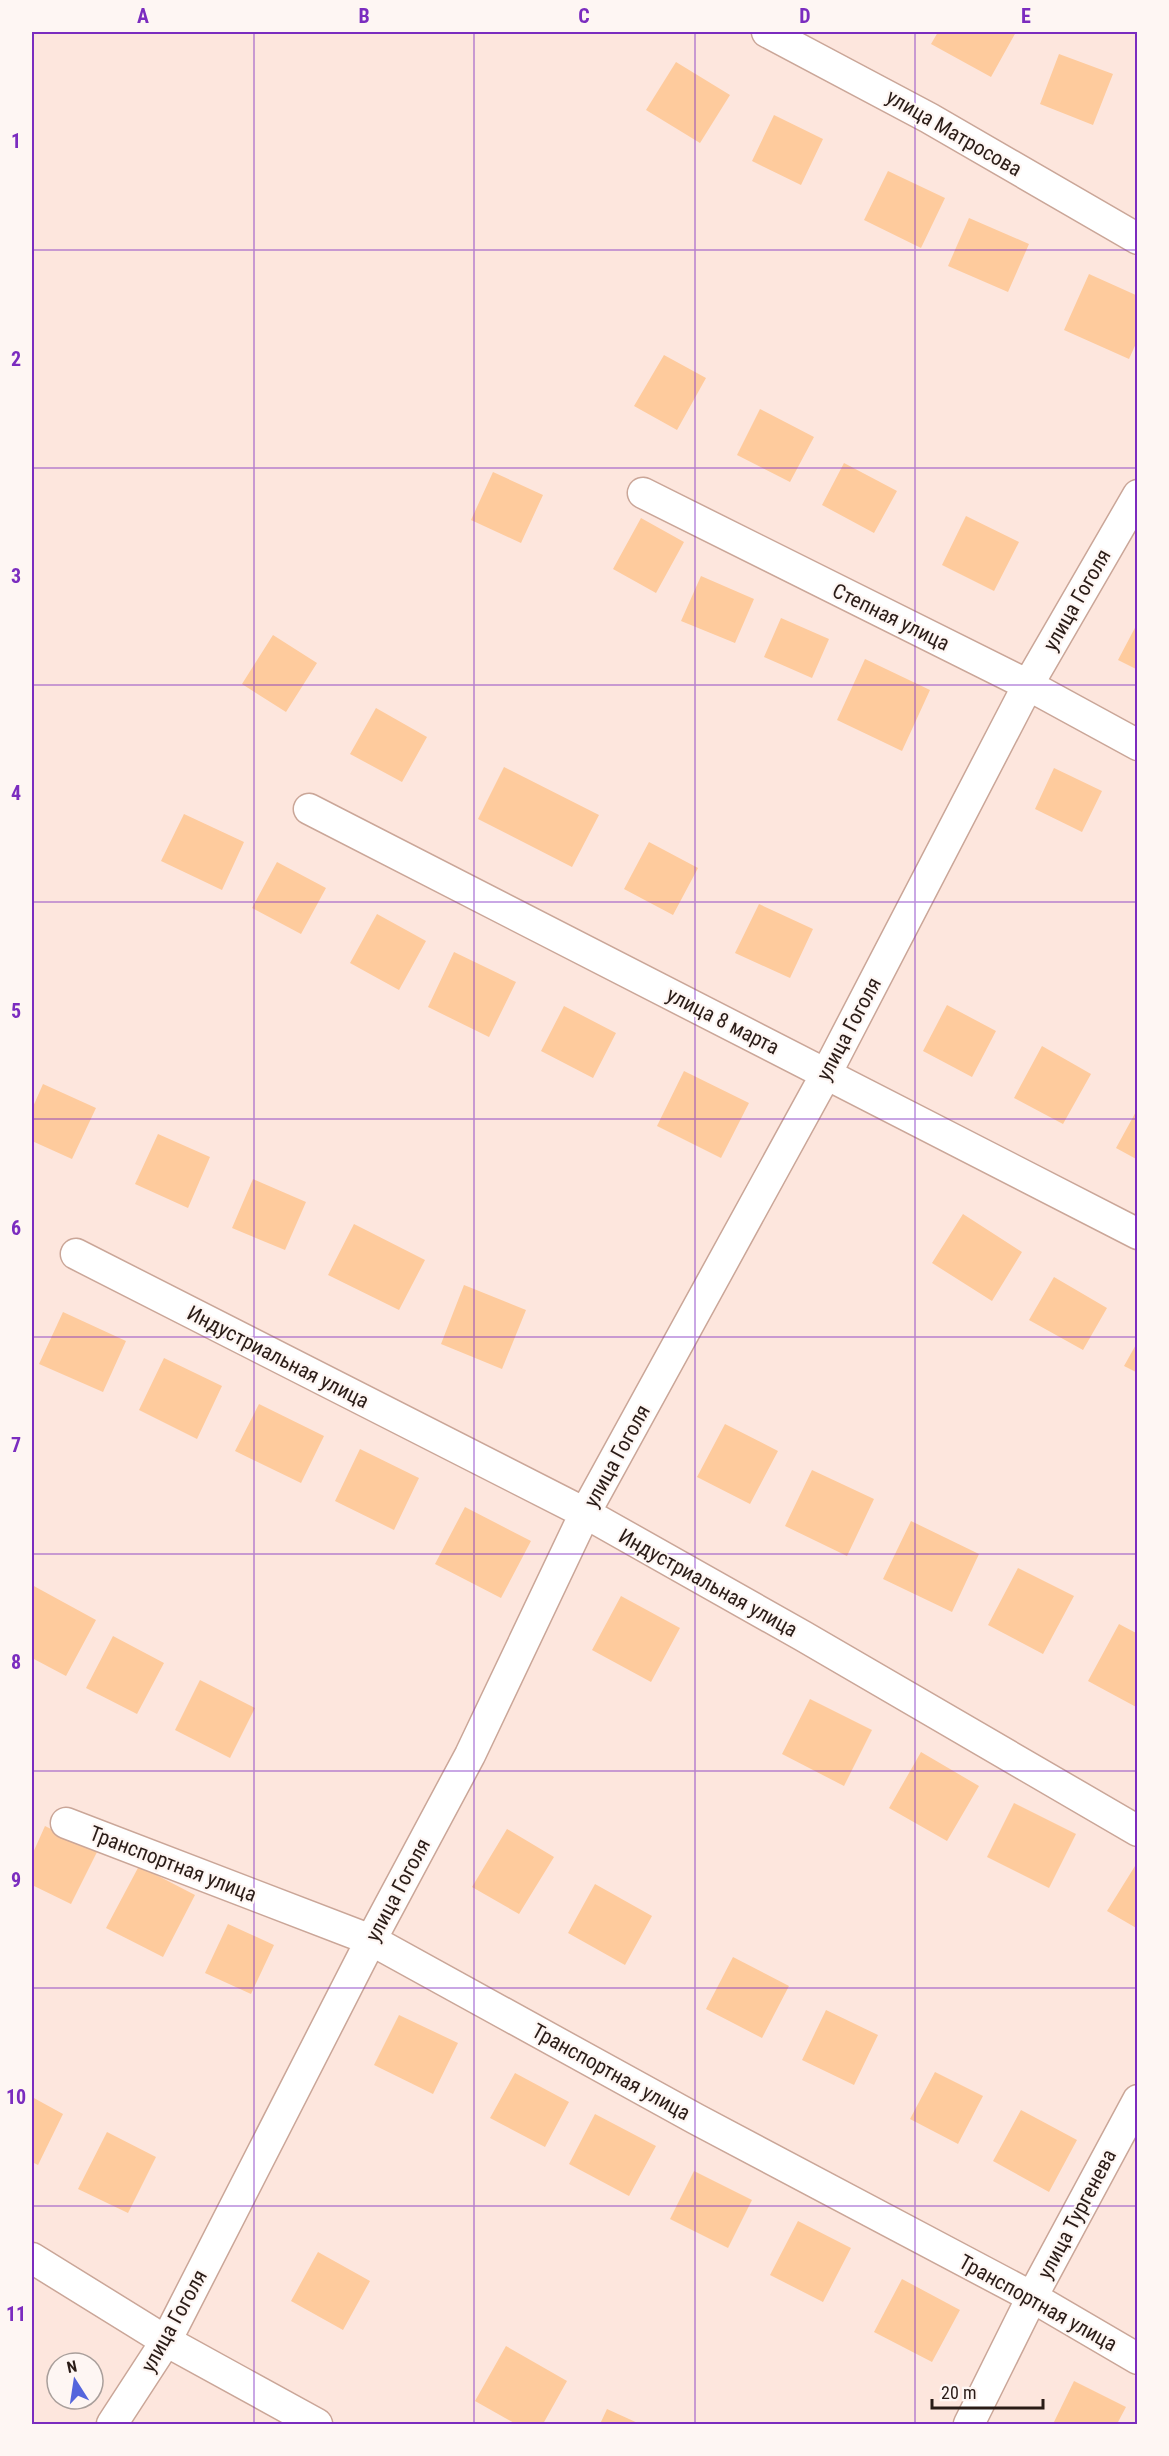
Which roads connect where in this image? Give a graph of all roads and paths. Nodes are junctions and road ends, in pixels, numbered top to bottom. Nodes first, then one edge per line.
1 (767, 32) edge
2 (1137, 240) edge
3 (643, 493) dead end
4 (1137, 495) edge
5 (1028, 685) junction
6 (1137, 745) edge
7 (309, 809) dead end
8 (826, 1074) junction
9 (1137, 1234) edge
10 (76, 1254) dead end
11 (585, 1513) junction
12 (66, 1823) dead end
13 (1137, 1832) edge
14 (371, 1940) junction
15 (1137, 2100) edge
16 (32, 2258) edge
17 (1032, 2297) junction
18 (166, 2341) junction
19 (1137, 2359) edge
20 (112, 2424) edge
21 (317, 2424) edge
22 (969, 2424) edge

1 - 2 street, улица Матросова
3 - 5 street, Степная улица
4 - 5 street, улица Гоголя
5 - 6 street, Степная улица
5 - 8 street, улица Гоголя
7 - 8 street, улица 8 марта
8 - 9 street, улица 8 марта
8 - 11 street, улица Гоголя
10 - 11 street, Индустриальная улица
11 - 13 street, Индустриальная улица
11 - 14 street, улица Гоголя
12 - 14 street, Транспортная улица
14 - 17 street, Транспортная улица
14 - 18 street, улица Гоголя
15 - 17 street, улица Тургенева
16 - 18 street
17 - 19 street, Транспортная улица
17 - 22 street, улица Тургенева
18 - 20 street, улица Гоголя
18 - 21 street

